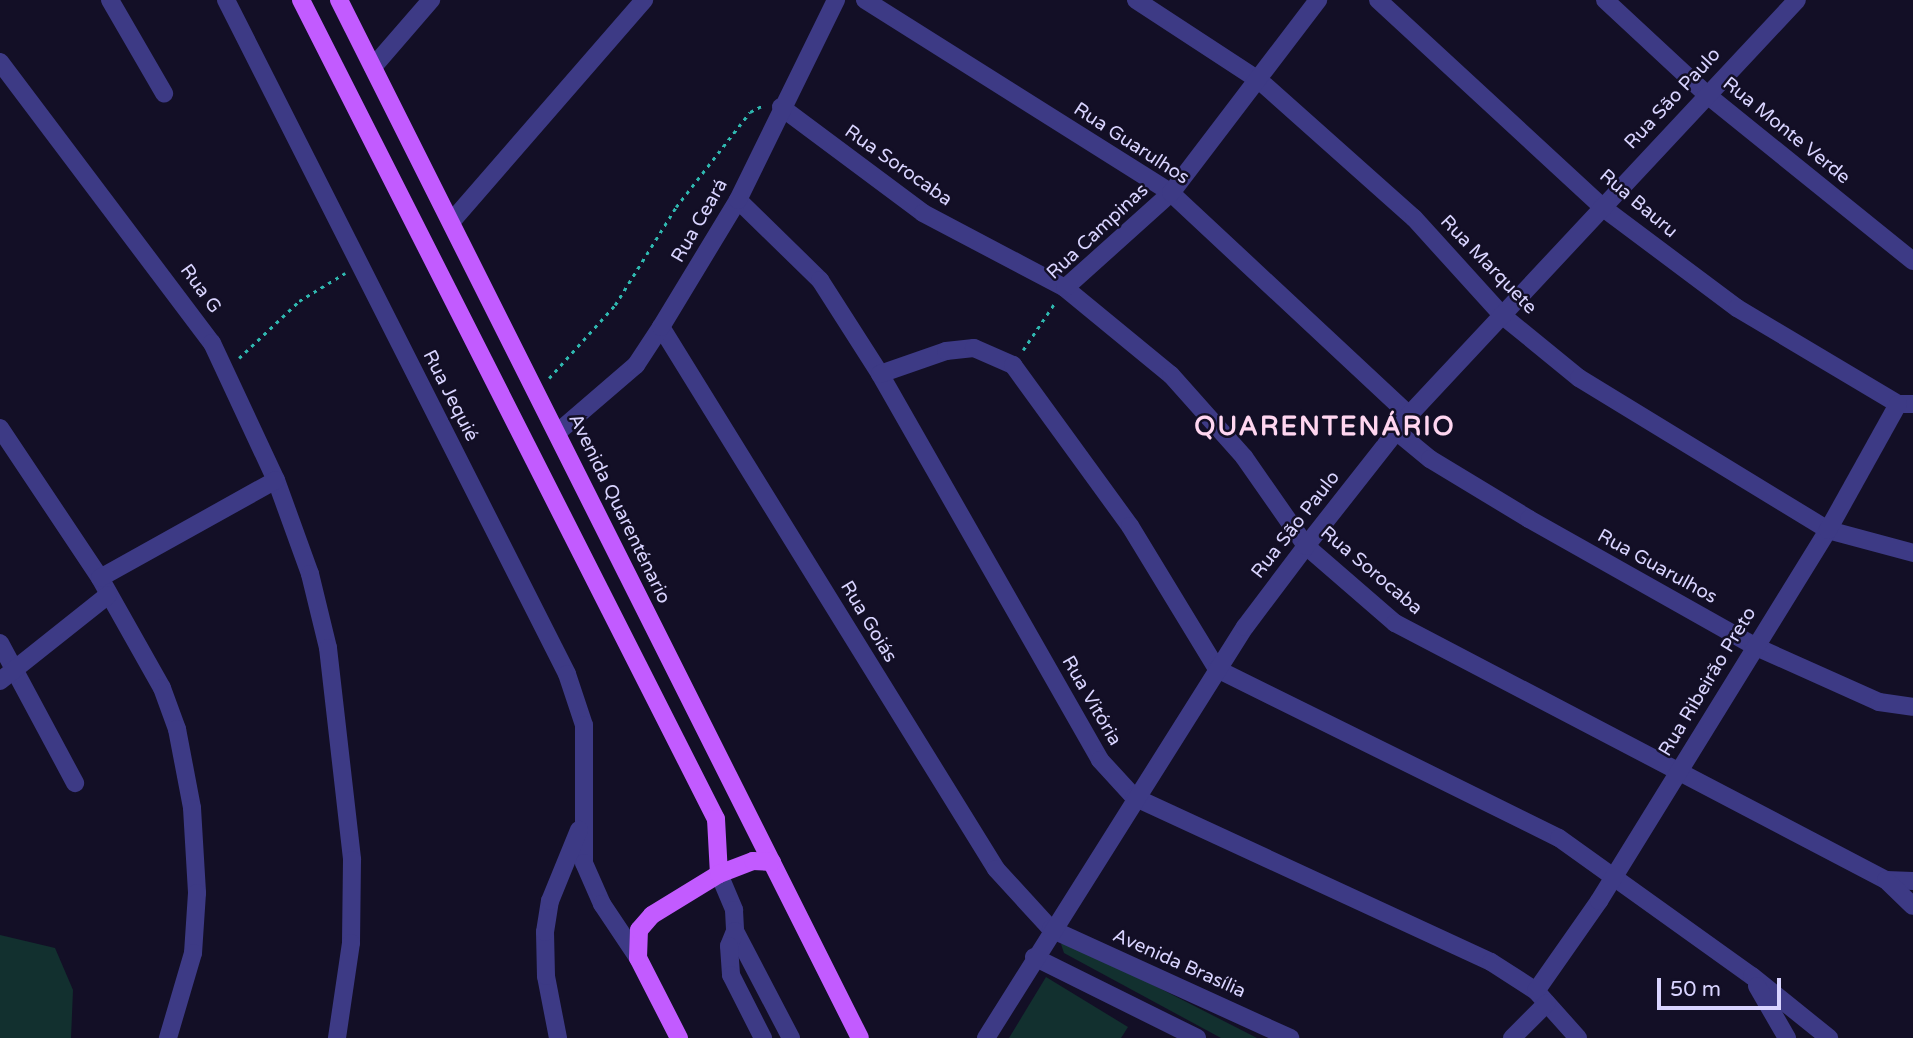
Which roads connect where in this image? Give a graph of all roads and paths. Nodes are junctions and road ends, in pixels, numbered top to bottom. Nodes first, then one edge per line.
1 (110, 0) edge
2 (226, 0) edge
3 (301, 0) edge
4 (339, 0) edge
5 (431, 0) edge
6 (643, 0) edge
7 (836, 0) edge
8 (865, 0) edge
9 (1136, 0) edge
10 (1318, 0) edge
11 (1378, 0) edge
12 (1605, 0) edge
13 (1797, 0) edge
14 (0, 62) edge
15 (373, 66) junction
16 (1260, 81) junction
17 (164, 93) dead end
18 (1706, 94) junction
19 (781, 107) junction
20 (1171, 193) junction
21 (738, 200) junction
22 (1602, 206) junction
23 (452, 221) junction
24 (1913, 261) edge
25 (360, 264) junction
26 (1065, 288) junction
27 (1503, 316) junction
28 (662, 327) junction
29 (1013, 365) junction
30 (225, 370) junction
31 (880, 374) junction
32 (536, 392) junction
33 (1909, 406) edge
34 (1409, 415) junction
35 (0, 428) edge
36 (1396, 431) junction
37 (558, 432) junction
38 (276, 480) junction
39 (1828, 530) junction
40 (1306, 546) junction
41 (1913, 552) edge
42 (104, 586) junction
43 (0, 643) edge
44 (1754, 646) junction
45 (15, 667) junction
46 (1217, 669) junction
47 (0, 681) edge
48 (1913, 707) edge
49 (1677, 774) junction
50 (75, 783) dead end
51 (1135, 797) junction
52 (582, 824) junction
53 (772, 862) junction
54 (719, 874) junction
55 (1611, 878) junction
56 (1885, 880) junction
57 (1913, 881) edge
58 (1913, 906) edge
59 (1051, 929) junction
60 (735, 931) junction
61 (1034, 957) junction
62 (638, 958) junction
63 (1752, 976) junction
64 (1541, 997) junction
65 (1286, 1037) edge
66 (168, 1038) edge
67 (337, 1038) edge
68 (558, 1038) edge
69 (679, 1038) edge
70 (763, 1038) edge
71 (791, 1038) edge
72 (860, 1038) edge
73 (986, 1038) edge
74 (1197, 1038) edge
75 (1512, 1038) edge
76 (1578, 1038) edge
77 (1787, 1038) edge
78 (1829, 1038) edge

1 - 17 street
2 - 25 street, Rua Jequié
3 - 54 main road
4 - 15 main road, Avenida Quarenténario
5 - 15 street
6 - 23 street
7 - 19 street, Rua Ceará
8 - 20 street, Rua Guarulhos
9 - 16 street, Rua Marquete
10 - 16 street, Rua Campinas
11 - 22 street, Rua Bauru
12 - 18 street, Rua Monte Verde
13 - 18 street, Rua São Paulo
14 - 30 street, Rua G
15 - 23 main road, Avenida Quarenténario
16 - 20 street, Rua Campinas
16 - 27 street, Rua Marquete
18 - 22 street, Rua São Paulo
18 - 24 street, Rua Monte Verde
19 - 21 street, Rua Ceará
19 - 26 street, Rua Sorocaba
19 - 32 path
20 - 26 street, Rua Campinas
20 - 34 street, Rua Guarulhos
21 - 28 street, Rua Ceará
21 - 31 street, Rua Vitória
22 - 27 street, Rua São Paulo
22 - 33 street, Rua Bauru
23 - 32 main road, Avenida Quarenténario
25 - 30 path
25 - 52 street, Rua Jequié
26 - 29 path, Rua Campinas
26 - 40 street, Rua Sorocaba
27 - 34 street, Rua São Paulo
27 - 39 street, Rua Marquete
28 - 37 street, Rua Ceará
28 - 59 street, Rua Goiás
29 - 31 street
29 - 46 street
30 - 38 street, Rua G
31 - 51 street, Rua Vitória
32 - 37 main road, Avenida Quarenténario
33 - 39 street, Rua Ribeirão Preto
34 - 36 street, Rua São Paulo
35 - 42 street
36 - 40 street, Rua São Paulo
36 - 44 street, Rua Guarulhos
37 - 53 main road, Avenida Quarenténario
38 - 42 street
38 - 67 street, Rua G
39 - 41 street, Rua Marquete
39 - 44 street, Rua Ribeirão Preto
40 - 46 street, Rua São Paulo
40 - 49 street, Rua Sorocaba
42 - 45 street
42 - 66 street
43 - 45 street
44 - 48 street, Rua Guarulhos
44 - 49 street, Rua Ribeirão Preto
45 - 47 street
45 - 50 street
46 - 51 street, Rua São Paulo
46 - 55 street
49 - 55 street, Rua Ribeirão Preto
49 - 56 street, Rua Sorocaba
51 - 59 street, Rua São Paulo
51 - 64 street, Rua Vitória
52 - 62 street
52 - 68 street
53 - 54 main road
53 - 72 main road, Avenida Quarenténario
54 - 60 street
54 - 62 main road
55 - 63 street
55 - 64 street, Rua Ribeirão Preto
56 - 57 street, Rua Sorocaba
56 - 58 street
59 - 61 street, Rua São Paulo
59 - 65 street, Avenida Brasília
60 - 70 street
60 - 71 street
61 - 73 street, Rua São Paulo
61 - 74 street
62 - 69 main road
63 - 77 street
63 - 78 street
64 - 75 street, Rua Ribeirão Preto
64 - 76 street, Rua Vitória

